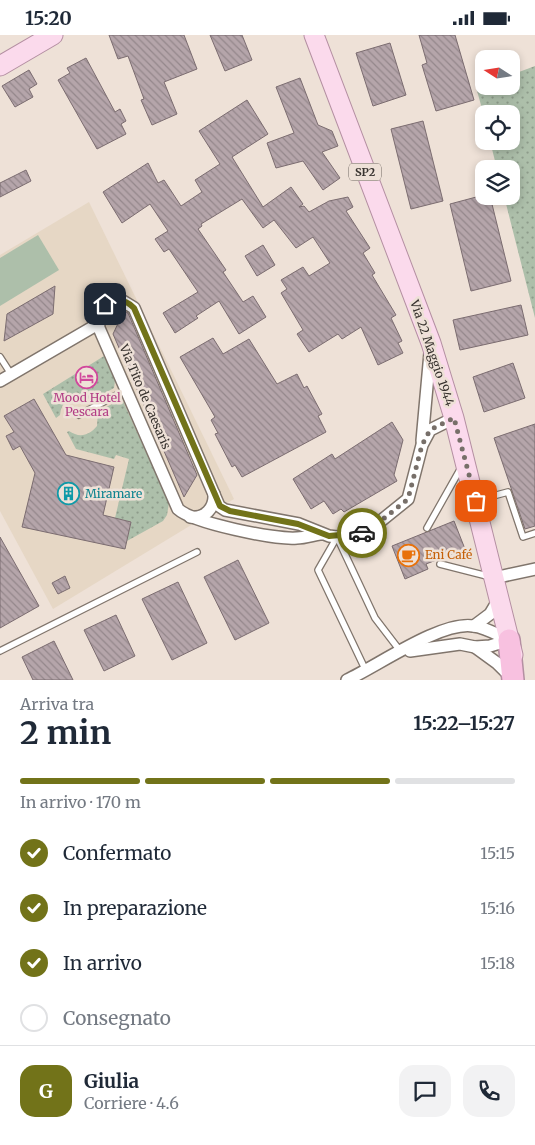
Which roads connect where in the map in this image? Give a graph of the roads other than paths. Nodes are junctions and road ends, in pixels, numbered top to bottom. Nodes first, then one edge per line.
1 (53, 35) edge
2 (314, 35) edge
3 (0, 66) edge
4 (98, 324) junction
5 (431, 343) junction
6 (0, 357) edge
7 (11, 374) junction
8 (0, 381) edge
9 (127, 389) junction
10 (79, 415) dead end
11 (454, 418) junction
12 (422, 445) junction
13 (465, 460) junction
14 (213, 490) junction
15 (476, 501) junction
16 (230, 511) junction
17 (189, 517) junction
18 (227, 527) junction
19 (427, 528) dead end
20 (535, 533) edge
21 (320, 534) junction
22 (337, 537) junction
23 (197, 552) dead end
24 (440, 564) dead end
25 (535, 569) edge
26 (494, 578) junction
27 (499, 599) junction
28 (474, 626) junction
29 (509, 640) junction
30 (475, 647) junction
31 (0, 651) edge
32 (401, 652) junction
33 (366, 671) junction
34 (348, 680) edge
35 (513, 680) edge
36 (520, 680) edge

1 - 3 main road
2 - 5 main road, Via 22 Maggio 1944 / SP2
4 - 7 street
4 - 9 street, Via Tito de Caesaris
4 - 14 street, Via Tito de Caesaris
5 - 11 main road, Via 22 Maggio 1944 / SP2
5 - 12 street
6 - 7 lane
7 - 8 street
9 - 10 lane
9 - 17 street, Via Tito de Caesaris
11 - 12 street
11 - 13 main road, Via 22 Maggio 1944 / SP2
12 - 22 street
13 - 15 main road, Via 22 Maggio 1944 / SP2
13 - 19 lane
14 - 16 street, Via Tito de Caesaris
14 - 17 street
15 - 20 lane
15 - 26 main road, Via 22 Maggio 1944 / SP2
16 - 18 street
16 - 21 street
17 - 18 street
18 - 21 street
21 - 22 street
22 - 32 lane
22 - 33 lane
23 - 31 lane
24 - 26 lane
25 - 26 street
26 - 27 main road, Via 22 Maggio 1944 / SP2
27 - 28 street
27 - 29 main road, Via 22 Maggio 1944 / SP2
28 - 29 street
28 - 32 street
29 - 30 street
29 - 35 highway
29 - 36 main road, Via 22 Maggio 1944 / SP2
30 - 32 street
30 - 35 street
32 - 33 street
33 - 34 street

